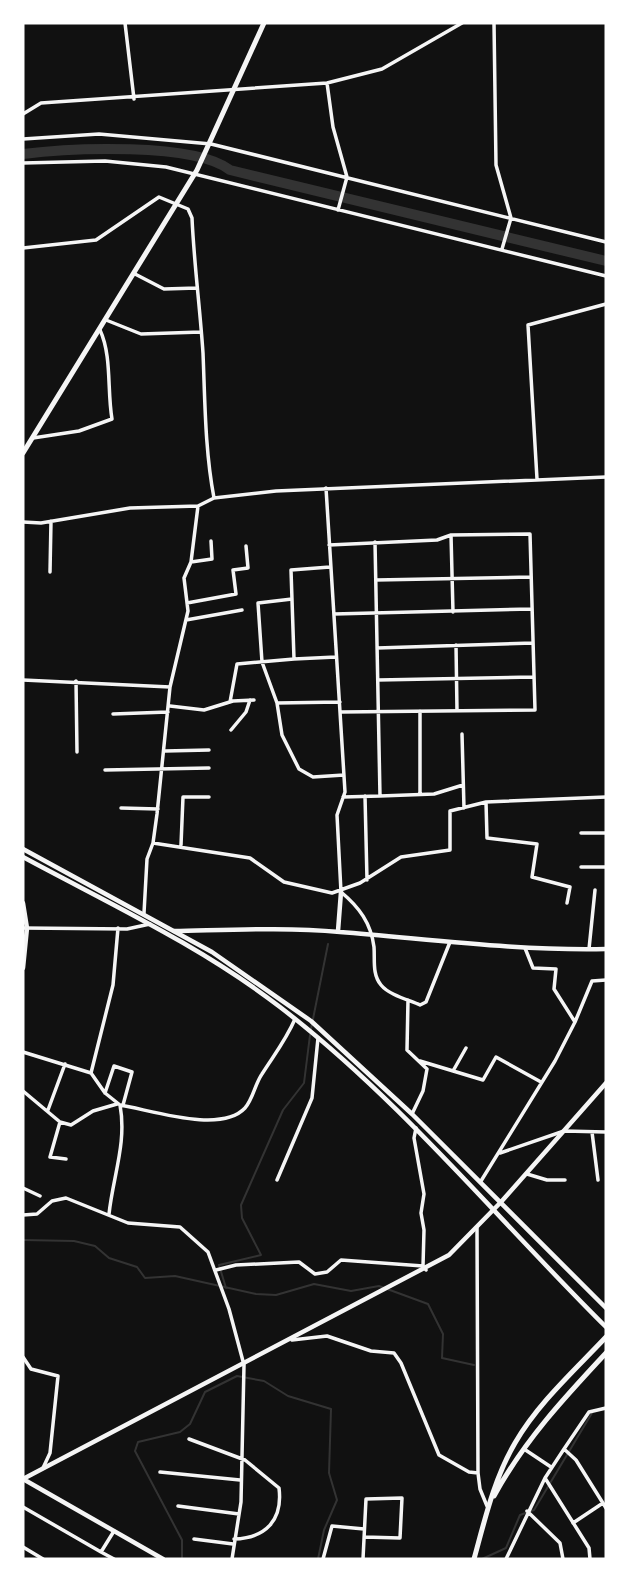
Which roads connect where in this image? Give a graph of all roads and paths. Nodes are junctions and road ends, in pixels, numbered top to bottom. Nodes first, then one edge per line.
1 (125, 23) edge
2 (264, 23) edge
3 (462, 23) edge
4 (494, 23) edge
5 (327, 83) junction
6 (236, 90) junction
7 (134, 99) junction
8 (23, 114) edge
9 (23, 139) edge
10 (210, 146) junction
11 (23, 163) edge
12 (196, 172) junction
13 (347, 178) junction
14 (178, 204) junction
15 (338, 210) junction
16 (511, 218) junction
17 (606, 242) edge
18 (23, 248) edge
19 (502, 249) junction
20 (135, 274) junction
21 (606, 276) edge
22 (197, 288) junction
23 (606, 304) edge
24 (106, 320) junction
25 (100, 330) junction
26 (201, 332) junction
27 (32, 438) junction
28 (23, 453) edge
29 (606, 477) edge
30 (537, 479) junction
31 (326, 488) junction
32 (214, 498) junction
33 (198, 506) junction
34 (23, 522) edge
35 (51, 522) junction
36 (451, 535) junction
37 (211, 541) dead end
38 (375, 542) junction
39 (328, 545) junction
40 (246, 546) dead end
41 (191, 562) junction
42 (330, 567) junction
43 (50, 572) dead end
44 (531, 577) junction
45 (452, 579) junction
46 (376, 580) junction
47 (292, 599) junction
48 (187, 603) junction
49 (532, 609) junction
50 (242, 610) dead end
51 (453, 611) junction
52 (334, 614) junction
53 (376, 614) junction
54 (186, 620) junction
55 (533, 643) junction
56 (456, 645) junction
57 (377, 648) junction
58 (337, 657) junction
59 (294, 659) junction
60 (262, 662) junction
61 (534, 677) junction
62 (456, 678) junction
63 (23, 680) edge
64 (378, 680) junction
65 (76, 681) junction
66 (170, 687) junction
67 (230, 702) junction
68 (276, 702) junction
69 (340, 702) junction
70 (170, 706) junction
71 (420, 711) junction
72 (457, 711) junction
73 (168, 712) junction
74 (341, 712) junction
75 (379, 712) junction
76 (113, 714) dead end
77 (232, 730) dead end
78 (462, 734) dead end
79 (209, 750) dead end
80 (165, 751) junction
81 (77, 752) dead end
82 (209, 768) dead end
83 (162, 769) junction
84 (106, 770) dead end
85 (344, 775) junction
86 (463, 785) junction
87 (420, 794) junction
88 (365, 796) junction
89 (380, 796) junction
90 (209, 797) dead end
91 (343, 797) junction
92 (606, 797) edge
93 (486, 802) junction
94 (121, 808) dead end
95 (464, 808) junction
96 (158, 809) junction
97 (581, 833) dead end
98 (606, 833) edge
99 (153, 843) junction
100 (181, 845) junction
101 (23, 849) edge
102 (23, 857) edge
103 (581, 867) dead end
104 (606, 867) edge
105 (367, 880) junction
106 (595, 890) dead end
107 (341, 892) junction
108 (23, 903) edge
109 (567, 903) dead end
110 (144, 913) junction
111 (158, 921) junction
112 (150, 924) junction
113 (25, 928) edge
114 (118, 928) junction
115 (163, 931) junction
116 (177, 931) junction
117 (338, 932) junction
118 (372, 935) junction
119 (451, 941) junction
120 (525, 948) junction
121 (606, 949) edge
122 (589, 950) junction
123 (23, 968) edge
124 (606, 980) edge
125 (408, 1000) junction
126 (295, 1019) junction
127 (575, 1022) junction
128 (318, 1038) junction
129 (466, 1048) dead end
130 (23, 1052) edge
131 (420, 1061) junction
132 (65, 1064) junction
133 (453, 1071) junction
134 (91, 1073) junction
135 (541, 1082) junction
136 (606, 1083) edge
137 (23, 1091) edge
138 (105, 1093) junction
139 (120, 1105) junction
140 (48, 1110) junction
141 (412, 1114) junction
142 (60, 1122) junction
143 (416, 1128) junction
144 (564, 1131) junction
145 (593, 1132) junction
146 (606, 1132) edge
147 (500, 1153) junction
148 (66, 1159) dead end
149 (525, 1174) junction
150 (277, 1180) dead end
151 (565, 1180) dead end
152 (598, 1180) dead end
153 (481, 1181) junction
154 (23, 1188) edge
155 (40, 1196) dead end
156 (501, 1202) junction
157 (493, 1210) junction
158 (109, 1214) junction
159 (23, 1216) edge
160 (477, 1227) junction
161 (424, 1268) junction
162 (216, 1270) junction
163 (606, 1308) edge
164 (606, 1327) edge
165 (606, 1337) edge
166 (292, 1340) junction
167 (606, 1353) edge
168 (23, 1357) edge
169 (244, 1365) junction
170 (606, 1408) edge
171 (189, 1438) dead end
172 (522, 1448) junction
173 (564, 1449) junction
174 (240, 1459) junction
175 (551, 1467) junction
176 (43, 1468) junction
177 (160, 1472) dead end
178 (478, 1473) junction
179 (544, 1478) junction
180 (23, 1479) edge
181 (240, 1480) junction
182 (603, 1503) junction
183 (178, 1506) dead end
184 (23, 1507) edge
185 (488, 1508) junction
186 (606, 1508) edge
187 (527, 1511) junction
188 (239, 1514) junction
189 (573, 1523) junction
190 (364, 1529) junction
191 (114, 1531) junction
192 (364, 1537) junction
193 (194, 1539) dead end
194 (234, 1541) junction
195 (23, 1547) edge
196 (101, 1552) junction
197 (43, 1559) edge
198 (114, 1559) edge
199 (163, 1559) edge
200 (232, 1559) edge
201 (323, 1559) edge
202 (363, 1559) edge
203 (474, 1559) edge
204 (506, 1559) edge
205 (563, 1559) edge
206 (590, 1559) edge

1 - 7 street
2 - 6 main road
3 - 5 street
4 - 16 street
5 - 6 street
5 - 13 street
6 - 7 street
6 - 10 main road
7 - 8 street
9 - 10 street
10 - 12 main road
10 - 13 street
11 - 12 street
12 - 14 main road
12 - 15 street
13 - 15 street
13 - 16 street
14 - 18 street
14 - 20 main road
14 - 22 street
15 - 19 street
16 - 17 street
16 - 19 street
19 - 21 street
20 - 22 street
20 - 24 main road
22 - 26 street
23 - 30 street
24 - 25 main road
24 - 26 street
25 - 27 main road
25 - 27 street
26 - 32 street
27 - 28 main road
29 - 30 street
30 - 31 street
31 - 32 street
31 - 39 street
32 - 33 street
33 - 35 street
33 - 41 street
34 - 35 street
35 - 43 street
36 - 38 street
36 - 44 street
36 - 45 street
37 - 41 street
38 - 39 street
38 - 46 street
39 - 42 street
40 - 48 street
41 - 48 street
42 - 47 street
42 - 52 street
44 - 45 street
44 - 49 street
45 - 46 street
45 - 51 street
46 - 53 street
47 - 59 street
47 - 60 street
48 - 54 street
49 - 51 street
49 - 55 street
50 - 54 street
51 - 53 street
52 - 53 street
52 - 58 street
53 - 57 street
54 - 66 street
55 - 56 street
55 - 61 street
56 - 57 street
56 - 62 street
57 - 64 street
58 - 59 street
58 - 69 street
59 - 60 street
60 - 67 street
60 - 68 street
61 - 62 street
61 - 72 street
62 - 64 street
62 - 72 street
63 - 65 street
64 - 75 street
65 - 66 street
65 - 81 street
66 - 70 street
67 - 70 street
67 - 77 street
68 - 69 street
68 - 85 street
69 - 74 street
70 - 73 street
71 - 72 street
71 - 75 street
71 - 87 street
73 - 76 street
73 - 80 street
74 - 75 street
74 - 85 street
75 - 89 street
78 - 86 street
79 - 80 street
80 - 83 street
82 - 83 street
83 - 84 street
83 - 96 street
85 - 91 street
86 - 87 street
86 - 95 street
87 - 89 street
88 - 89 street
88 - 91 street
88 - 105 street
90 - 100 street
91 - 107 street
92 - 93 street
93 - 95 street
93 - 109 street
94 - 96 street
95 - 105 street
96 - 99 street
97 - 98 street
99 - 100 street
99 - 110 street
100 - 107 street
101 - 110 main road
102 - 112 main road
103 - 104 street
105 - 107 street
106 - 122 street
107 - 117 main road
107 - 118 street
108 - 113 main road
110 - 111 main road
111 - 112 street
111 - 116 main road
112 - 114 street
112 - 115 main road
113 - 114 street
113 - 123 main road
114 - 134 street
115 - 116 main road
115 - 126 main road
116 - 117 main road
116 - 141 main road
117 - 118 main road
118 - 119 main road
118 - 125 street
119 - 120 main road
119 - 125 street
120 - 122 main road
120 - 127 street
121 - 122 main road
124 - 127 street
125 - 131 street
126 - 128 main road
126 - 139 street
127 - 135 street
128 - 143 main road
128 - 150 street
129 - 133 street
130 - 132 street
131 - 133 street
131 - 141 street
132 - 134 street
132 - 140 street
133 - 135 street
134 - 138 street
135 - 147 street
136 - 144 main road
137 - 140 street
138 - 139 street
138 - 139 street
139 - 142 street
139 - 158 street
140 - 142 street
141 - 153 main road
142 - 148 street
143 - 157 main road
143 - 161 street
144 - 145 street
144 - 147 street
144 - 149 main road
145 - 146 street
145 - 152 street
147 - 153 street
149 - 151 street
149 - 156 main road
153 - 156 main road
154 - 155 street
156 - 157 main road
156 - 163 main road
157 - 160 main road
157 - 164 main road
158 - 159 street
158 - 162 street
160 - 161 main road
160 - 178 street
161 - 162 street
161 - 166 main road
162 - 169 street
165 - 185 main road
166 - 169 main road
166 - 178 street
167 - 172 main road
168 - 176 street
169 - 174 street
169 - 176 main road
170 - 173 street
171 - 174 street
172 - 175 street
172 - 185 main road
173 - 175 street
173 - 182 street
174 - 181 street
174 - 194 street
175 - 179 street
176 - 180 main road
177 - 181 street
178 - 185 street
179 - 187 street
179 - 189 street
180 - 191 main road
181 - 188 street
182 - 186 street
182 - 189 street
183 - 188 street
184 - 196 street
185 - 203 main road
187 - 204 street
187 - 205 street
188 - 194 street
189 - 206 street
190 - 192 street
190 - 192 street
190 - 201 street
191 - 196 street
191 - 199 main road
192 - 202 street
193 - 194 street
194 - 200 street
195 - 197 street
196 - 198 street

